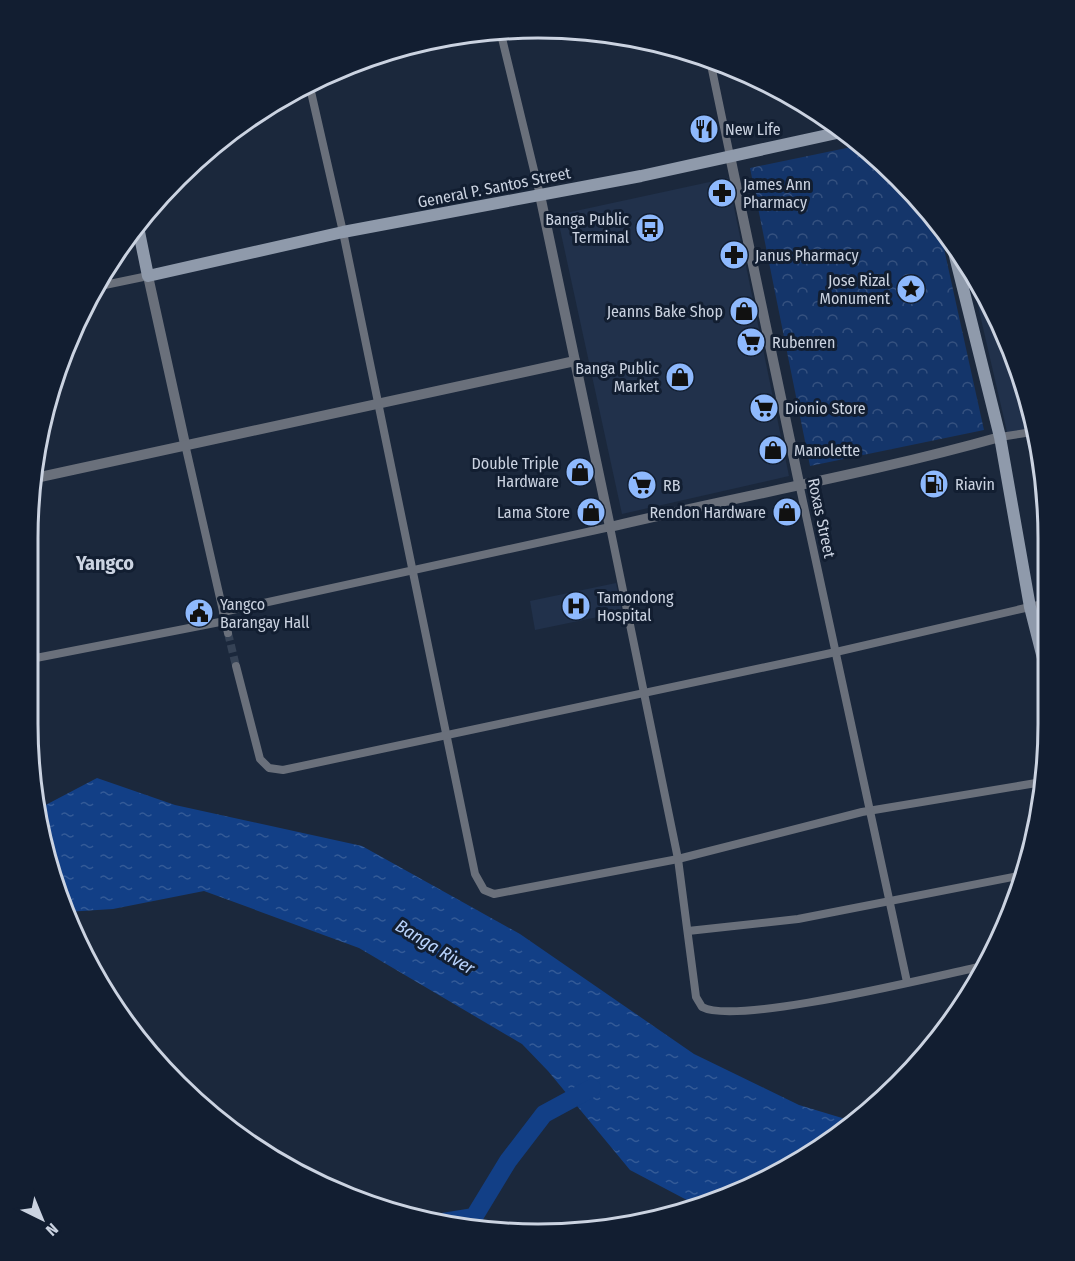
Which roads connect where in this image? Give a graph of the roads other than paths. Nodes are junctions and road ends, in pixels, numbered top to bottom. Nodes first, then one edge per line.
1 (502, 39) edge
2 (712, 69) edge
3 (311, 92) edge
4 (832, 134) edge
5 (730, 156) junction
6 (540, 195) junction
7 (343, 232) junction
8 (140, 235) edge
9 (958, 268) edge
10 (148, 276) junction
11 (105, 285) edge
12 (575, 361) junction
13 (378, 403) junction
14 (1026, 433) edge
15 (1000, 437) junction
16 (185, 444) junction
17 (42, 477) edge
18 (799, 483) junction
19 (610, 527) junction
20 (414, 572) junction
21 (1038, 605) edge
22 (1030, 607) junction
23 (224, 616) junction
24 (228, 633) tunnel mouth
25 (1038, 639) edge
26 (836, 652) junction
27 (38, 658) edge
28 (236, 666) tunnel mouth
29 (643, 693) junction
30 (448, 733) junction
31 (1034, 784) edge
32 (872, 812) junction
33 (678, 859) junction
34 (1013, 877) edge
35 (889, 902) junction
36 (688, 931) junction
37 (974, 968) edge
38 (907, 982) junction

1 - 6 street
2 - 5 street, Roxas Street
3 - 7 street
4 - 5 main road, General P. Santos Street
5 - 6 main road, General P. Santos Street
5 - 18 street, Roxas Street
6 - 7 main road, General P. Santos Street
6 - 12 street
7 - 10 main road, General P. Santos Street
7 - 13 street
8 - 10 main road
9 - 15 main road
10 - 11 street
10 - 16 street
12 - 13 street
12 - 19 street
13 - 16 street
13 - 20 street
14 - 15 street
15 - 18 street
15 - 22 main road
16 - 17 street
16 - 23 street
18 - 19 street
18 - 26 street, Roxas Street
19 - 20 street
19 - 29 street
20 - 23 street
20 - 30 street
21 - 22 street
22 - 25 main road
22 - 26 street
23 - 24 street
23 - 27 street
26 - 29 street
26 - 32 street, Roxas Street
28 - 30 street
29 - 30 street
29 - 33 street
30 - 33 street
31 - 32 street
32 - 33 street
32 - 35 street, Roxas Street
33 - 36 street
34 - 35 street
35 - 36 street
35 - 38 street, Roxas Street
36 - 38 street
37 - 38 street

